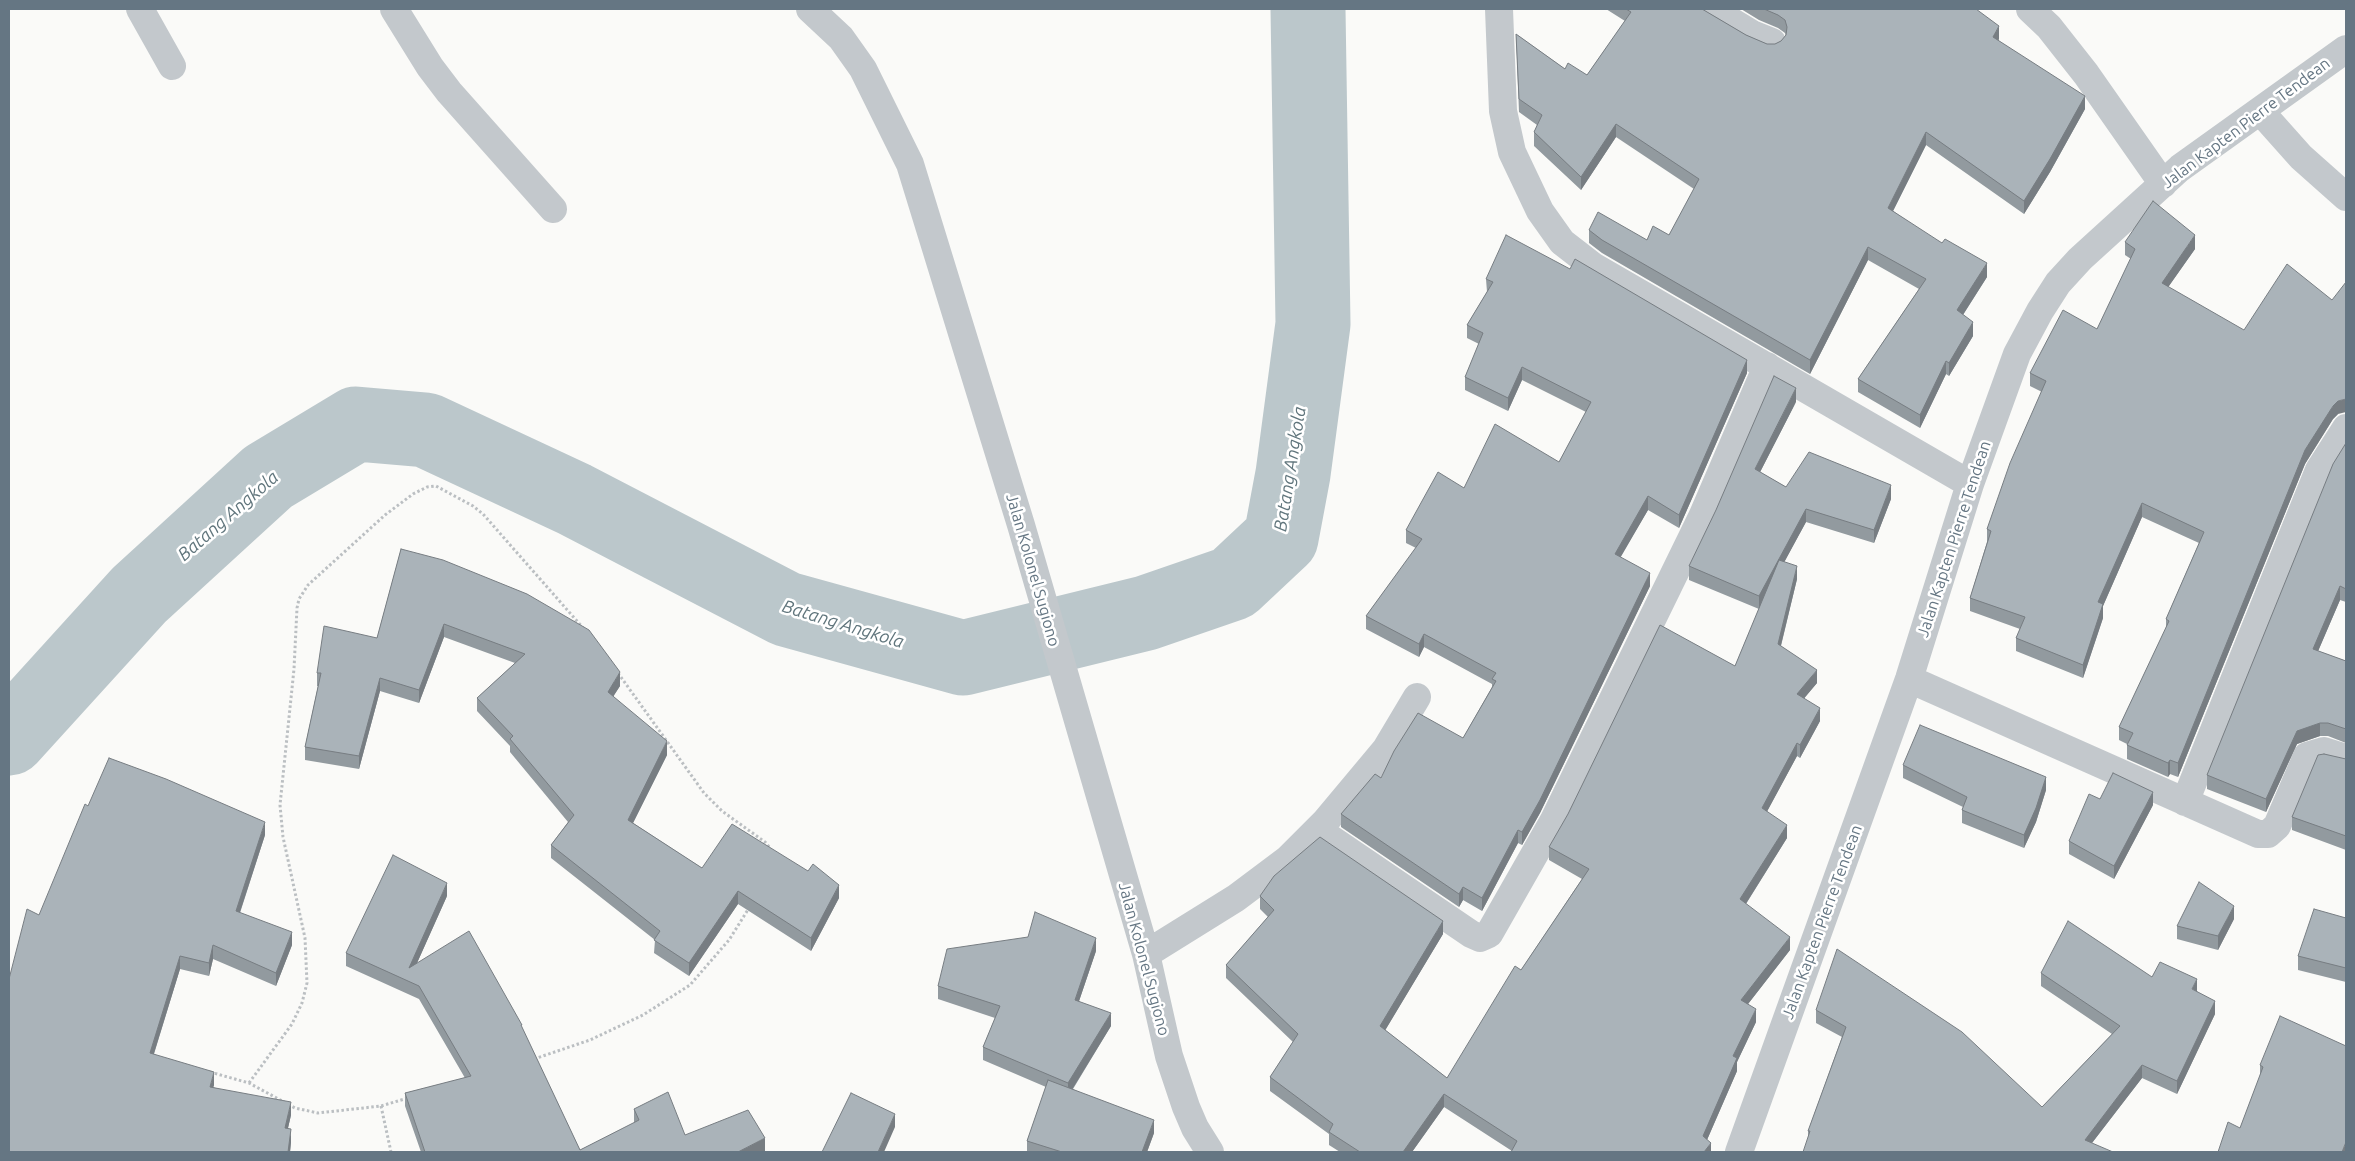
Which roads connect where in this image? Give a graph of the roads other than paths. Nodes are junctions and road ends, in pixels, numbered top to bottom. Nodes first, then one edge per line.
1 (140, 9) edge
2 (394, 9) edge
3 (810, 9) edge
4 (1499, 9) edge
5 (1711, 9) edge
6 (2030, 9) edge
7 (1772, 42) edge
8 (2346, 49) edge
9 (172, 66) dead end
10 (2260, 111) junction
11 (2163, 184) junction
12 (2346, 198) edge
13 (553, 209) dead end
14 (1767, 366) junction
15 (2346, 428) edge
16 (1970, 484) junction
17 (1909, 679) junction
18 (1417, 697) dead end
19 (2346, 758) edge
20 (2185, 802) junction
21 (1318, 830) junction
22 (1146, 954) junction
23 (1210, 1152) edge
24 (1739, 1152) edge

1 - 9 street
2 - 13 street
3 - 22 street, Jalan Kolonel Sugiono
4 - 14 street
5 - 7 street
6 - 11 street
8 - 10 street, Jalan Kapten Pierre Tendean
10 - 11 street, Jalan Kapten Pierre Tendean
10 - 12 street
11 - 16 street, Jalan Kapten Pierre Tendean
14 - 16 street
14 - 21 street
15 - 20 street
16 - 17 street, Jalan Kapten Pierre Tendean
17 - 20 street
17 - 24 street, Jalan Kapten Pierre Tendean
18 - 21 street
19 - 20 street
21 - 22 street
22 - 23 street, Jalan Kolonel Sugiono

